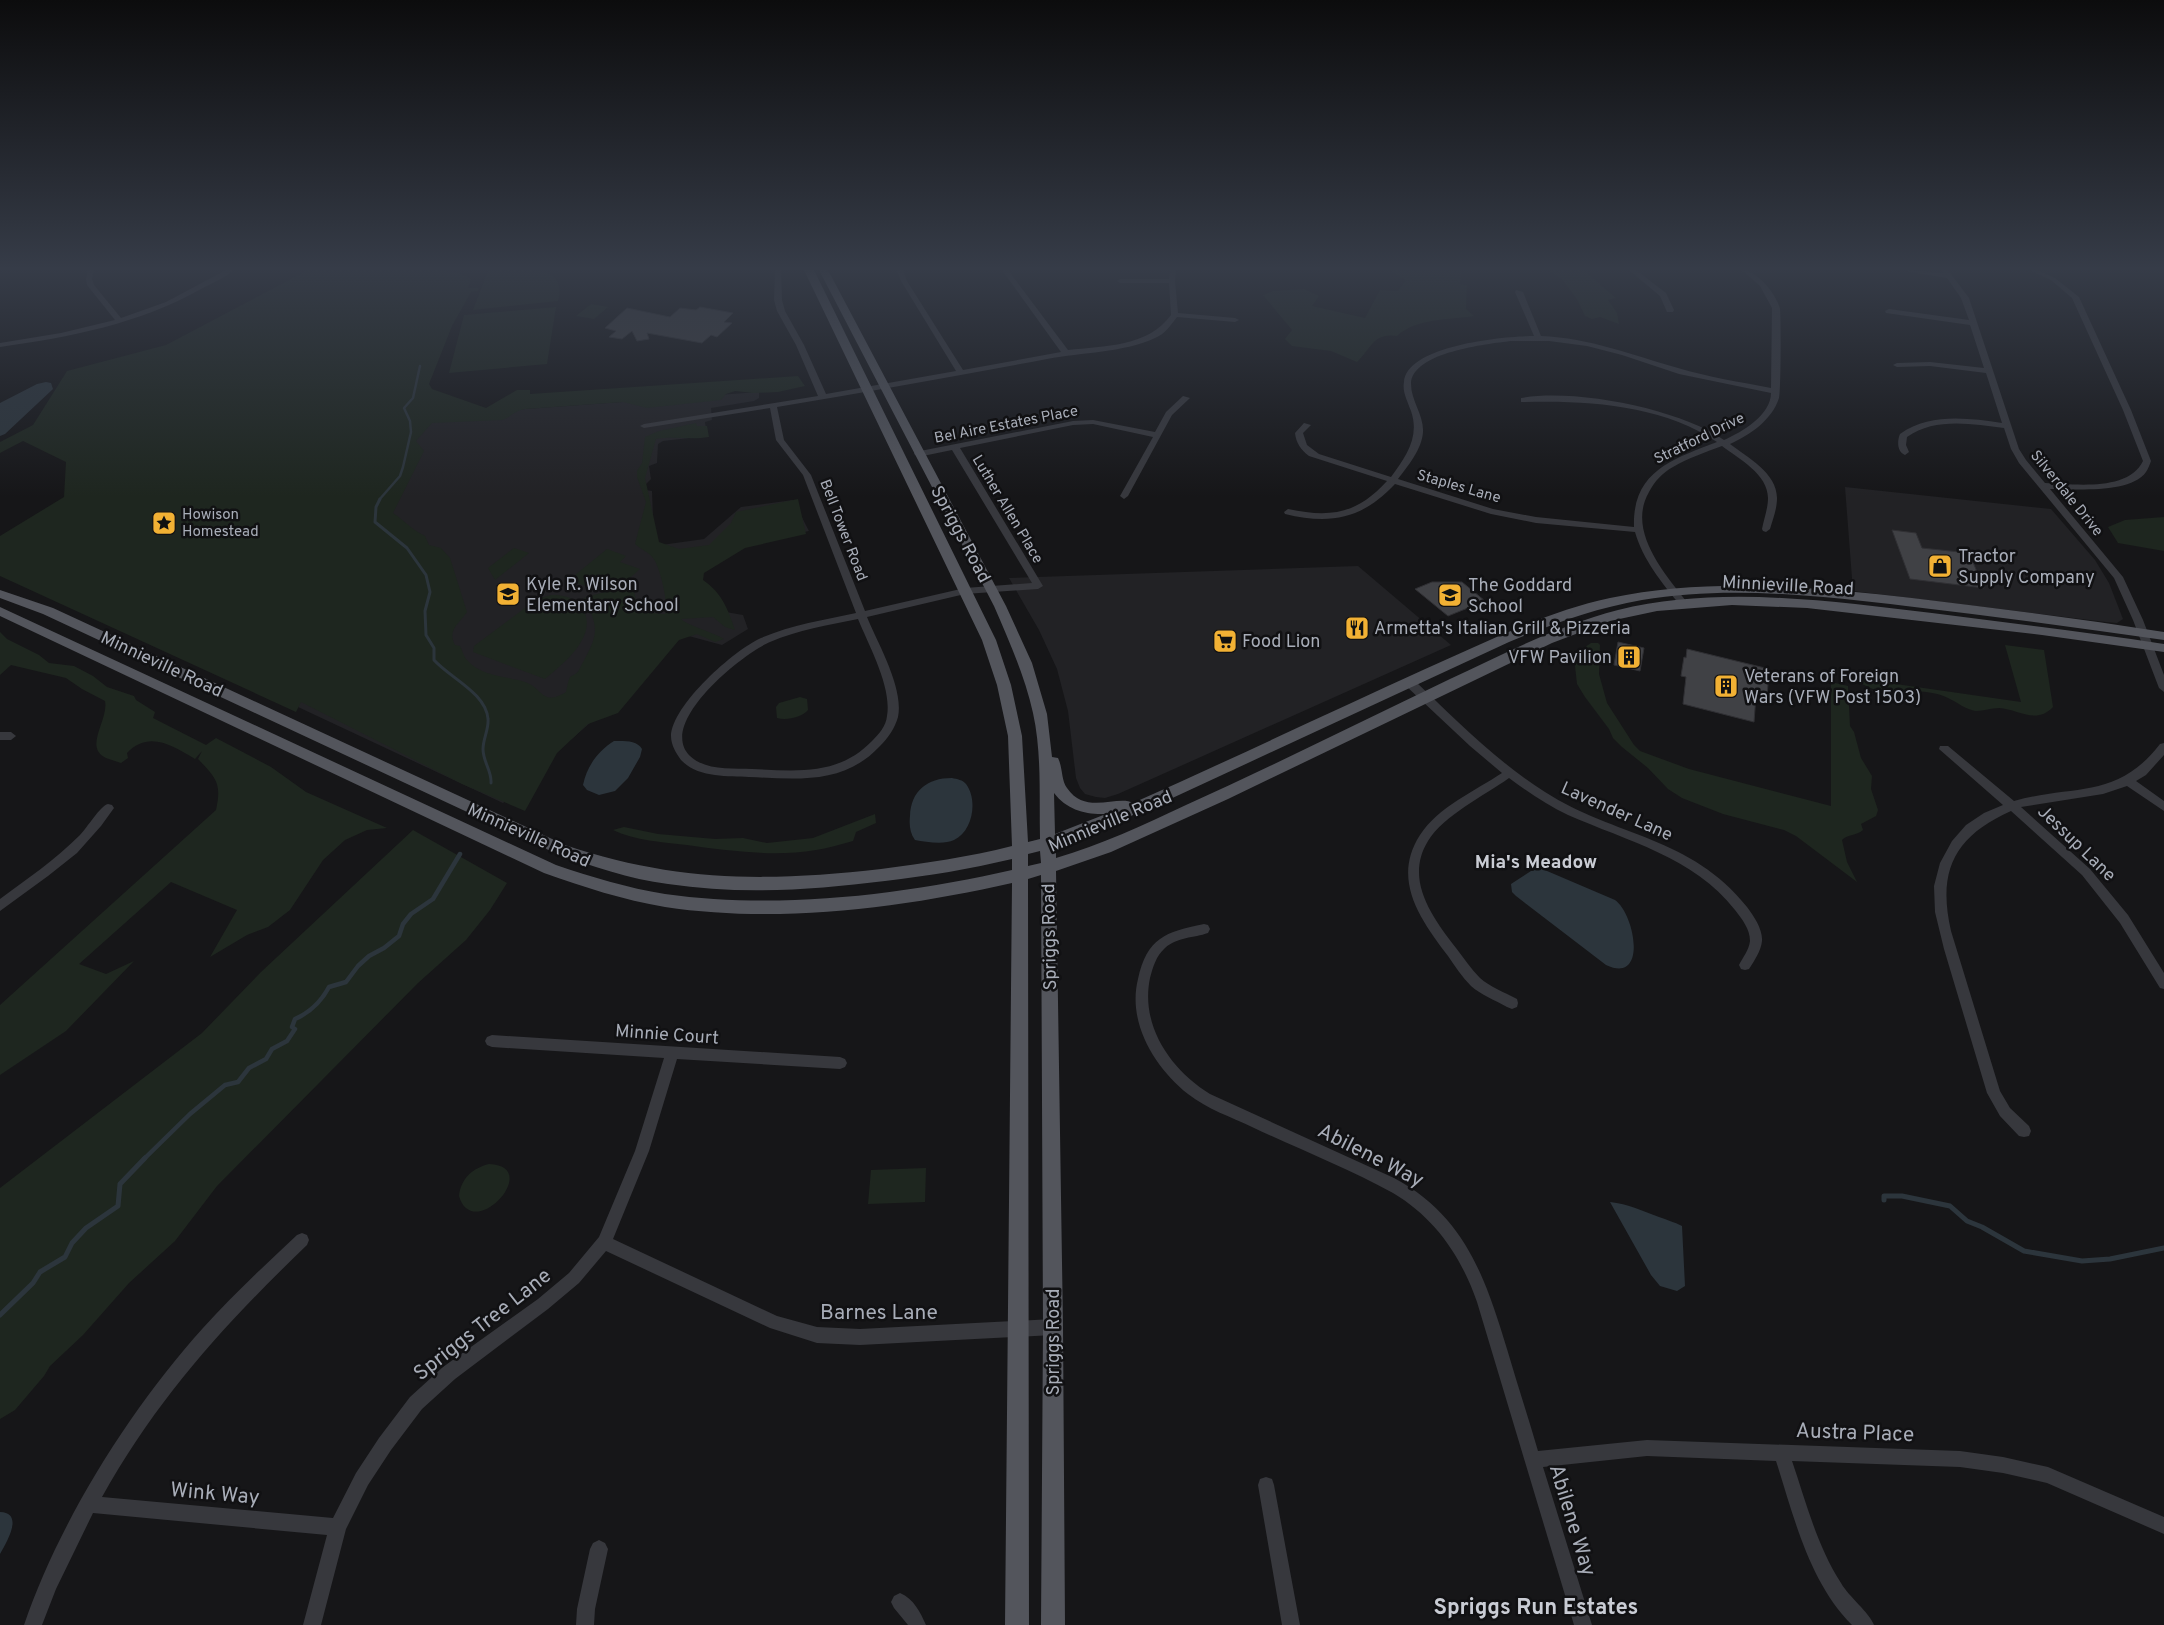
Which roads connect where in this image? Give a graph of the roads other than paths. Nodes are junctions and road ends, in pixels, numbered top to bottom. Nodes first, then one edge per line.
1 (800, 346) edge
2 (846, 346) edge
3 (862, 346) edge
4 (944, 346) edge
5 (1060, 346) edge
6 (1123, 346) edge
7 (1468, 346) edge
8 (1594, 346) edge
9 (1776, 346) edge
10 (1980, 346) edge
11 (2098, 346) edge
12 (1066, 354) junction
13 (1897, 365) dead end
14 (1988, 371) junction
15 (961, 374) junction
16 (883, 387) junction
17 (868, 390) junction
18 (1775, 391) junction
19 (823, 397) junction
20 (1186, 398) dead end
21 (1524, 400) dead end
22 (773, 405) junction
23 (1306, 425) dead end
24 (644, 426) dead end
25 (2007, 426) junction
26 (1157, 436) junction
27 (1724, 443) junction
28 (955, 447) junction
29 (1905, 452) dead end
30 (918, 454) junction
31 (1392, 481) junction
32 (2042, 486) junction
33 (1124, 496) dead end
34 (1288, 512) dead end
35 (1766, 529) dead end
36 (1638, 530) junction
37 (991, 590) junction
38 (966, 591) junction
39 (0, 594) edge
40 (1678, 597) junction
41 (0, 611) edge
42 (861, 615) junction
43 (2164, 636) edge
44 (2145, 639) junction
45 (2164, 648) edge
46 (1408, 682) junction
47 (2164, 688) edge
48 (1424, 696) junction
49 (1042, 725) junction
50 (2164, 747) edge
51 (1944, 749) dead end
52 (1509, 773) junction
53 (2128, 781) junction
54 (1185, 786) junction
55 (2013, 806) junction
56 (2164, 807) edge
57 (108, 808) dead end
58 (1048, 842) junction
59 (1020, 851) junction
60 (1049, 868) junction
61 (1020, 876) junction
62 (0, 906) edge
63 (1204, 929) dead end
64 (1745, 965) dead end
65 (2164, 984) edge
66 (1512, 1002) dead end
67 (492, 1042) dead end
68 (672, 1053) junction
69 (840, 1063) dead end
70 (2024, 1131) dead end
71 (302, 1240) dead end
72 (604, 1242) junction
73 (1053, 1327) junction
74 (1019, 1329) junction
75 (1781, 1452) junction
76 (1533, 1460) junction
77 (1266, 1485) dead end
78 (88, 1504) junction
79 (2164, 1526) edge
80 (338, 1527) junction
81 (599, 1549) dead end
82 (900, 1602) dead end
83 (33, 1625) edge
84 (312, 1625) edge
85 (585, 1625) edge
86 (917, 1625) edge
87 (1017, 1625) edge
88 (1053, 1625) edge
89 (1291, 1625) edge
90 (1583, 1625) edge
91 (1865, 1625) edge

1 - 19 street
2 - 17 main road, Spriggs Road
3 - 16 main road, Spriggs Road
4 - 15 street
5 - 12 street
6 - 12 street
7 - 31 street
8 - 18 street
9 - 18 street, Stratford Drive
10 - 14 street, Silverdale Drive
11 - 32 street
12 - 15 street
13 - 14 street
14 - 25 street, Silverdale Drive
15 - 16 street
16 - 17 street
16 - 30 main road, Spriggs Road
17 - 19 street
17 - 38 main road, Spriggs Road
18 - 27 street, Stratford Drive
19 - 22 street
20 - 26 street
21 - 27 street
22 - 24 street
22 - 42 street, Bell Tower Road
23 - 31 street, Staples Lane
25 - 29 street
25 - 32 street, Silverdale Drive
26 - 28 street, Bel Aire Estates Place
26 - 33 street
27 - 35 street
27 - 36 street, Stratford Drive
28 - 30 street, Bel Aire Estates Place
28 - 37 street, Luther Allen Place
30 - 37 main road, Spriggs Road
31 - 34 street
31 - 36 street, Staples Lane
32 - 44 street, Silverdale Drive
36 - 40 street, Stratford Drive
37 - 38 street
37 - 49 main road, Spriggs Road
38 - 42 street
38 - 59 main road, Spriggs Road
39 - 59 main road, Minnieville Road
40 - 44 main road, Minnieville Road
40 - 46 main road, Minnieville Road
40 - 48 main road, Minnieville Road
41 - 61 main road, Minnieville Road
42 - 42 street, Bell Tower Road
43 - 44 main road, Minnieville Road
44 - 45 main road, Minnieville Road
44 - 47 street, Silverdale Drive
46 - 48 street, Lavender Lane
46 - 54 main road, Minnieville Road
48 - 52 street, Lavender Lane
48 - 60 main road, Minnieville Road
49 - 54 main road
49 - 58 main road, Spriggs Road
50 - 53 street
51 - 55 street, Jessup Lane
52 - 64 street, Lavender Lane
52 - 66 street
53 - 55 street
53 - 56 street
54 - 58 main road, Minnieville Road
55 - 65 street, Jessup Lane
55 - 70 street
57 - 62 street
58 - 59 main road, Minnieville Road
58 - 60 main road, Spriggs Road
59 - 61 main road, Spriggs Road
60 - 61 main road, Minnieville Road
60 - 73 main road, Spriggs Road
61 - 74 main road, Spriggs Road
63 - 76 street, Abilene Way
67 - 68 street, Minnie Court
68 - 69 street, Minnie Court
68 - 72 street, Spriggs Tree Lane
71 - 78 street
72 - 74 street, Barnes Lane
72 - 80 street, Spriggs Tree Lane
73 - 74 street, Barnes Lane
73 - 88 main road, Spriggs Road
74 - 87 main road, Spriggs Road
75 - 76 street, Austra Place
75 - 79 street, Austra Place
75 - 91 street
76 - 90 street, Abilene Way
77 - 89 street
78 - 80 street, Wink Way
78 - 83 street
80 - 84 street, Spriggs Tree Lane
81 - 85 street
82 - 86 street

